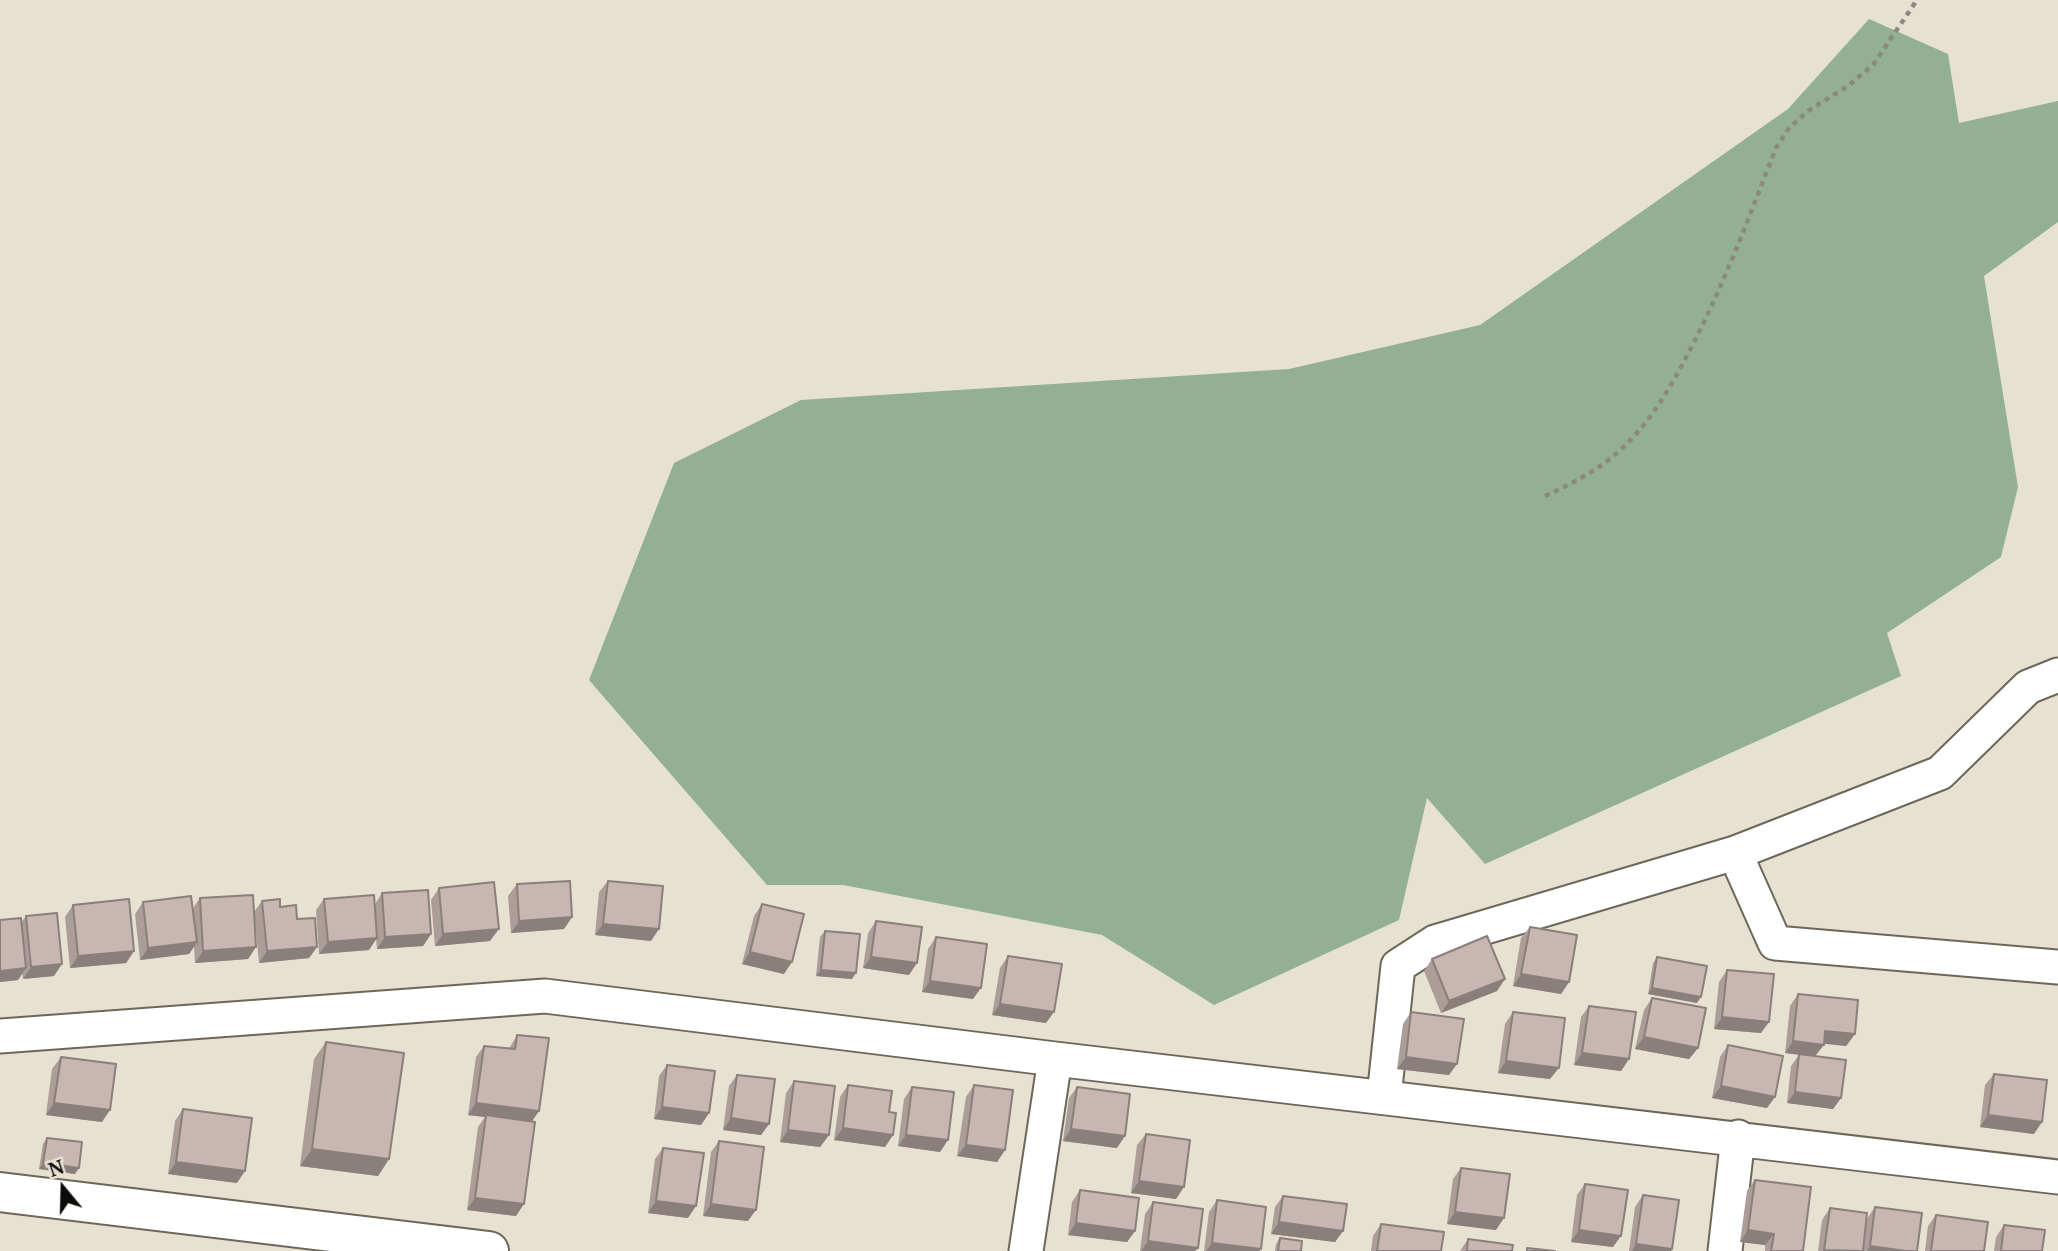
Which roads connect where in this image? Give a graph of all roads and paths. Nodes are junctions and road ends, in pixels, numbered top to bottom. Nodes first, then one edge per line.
1 (1917, 0) edge
2 (1545, 496) dead end
3 (2058, 675) edge
4 (1735, 853) junction
5 (2058, 967) edge
6 (0, 1036) edge
7 (1055, 1059) junction
8 (1384, 1097) junction
9 (1738, 1137) junction
10 (2058, 1177) edge
11 (0, 1192) edge
12 (281, 1238) edge
13 (489, 1251) edge
14 (1026, 1251) edge
15 (1725, 1251) edge

1 - 2 path
3 - 4 street
4 - 5 street
4 - 8 street
6 - 7 street
7 - 8 street
7 - 14 street
8 - 9 street
9 - 10 street
9 - 15 street
11 - 12 street
12 - 13 street

